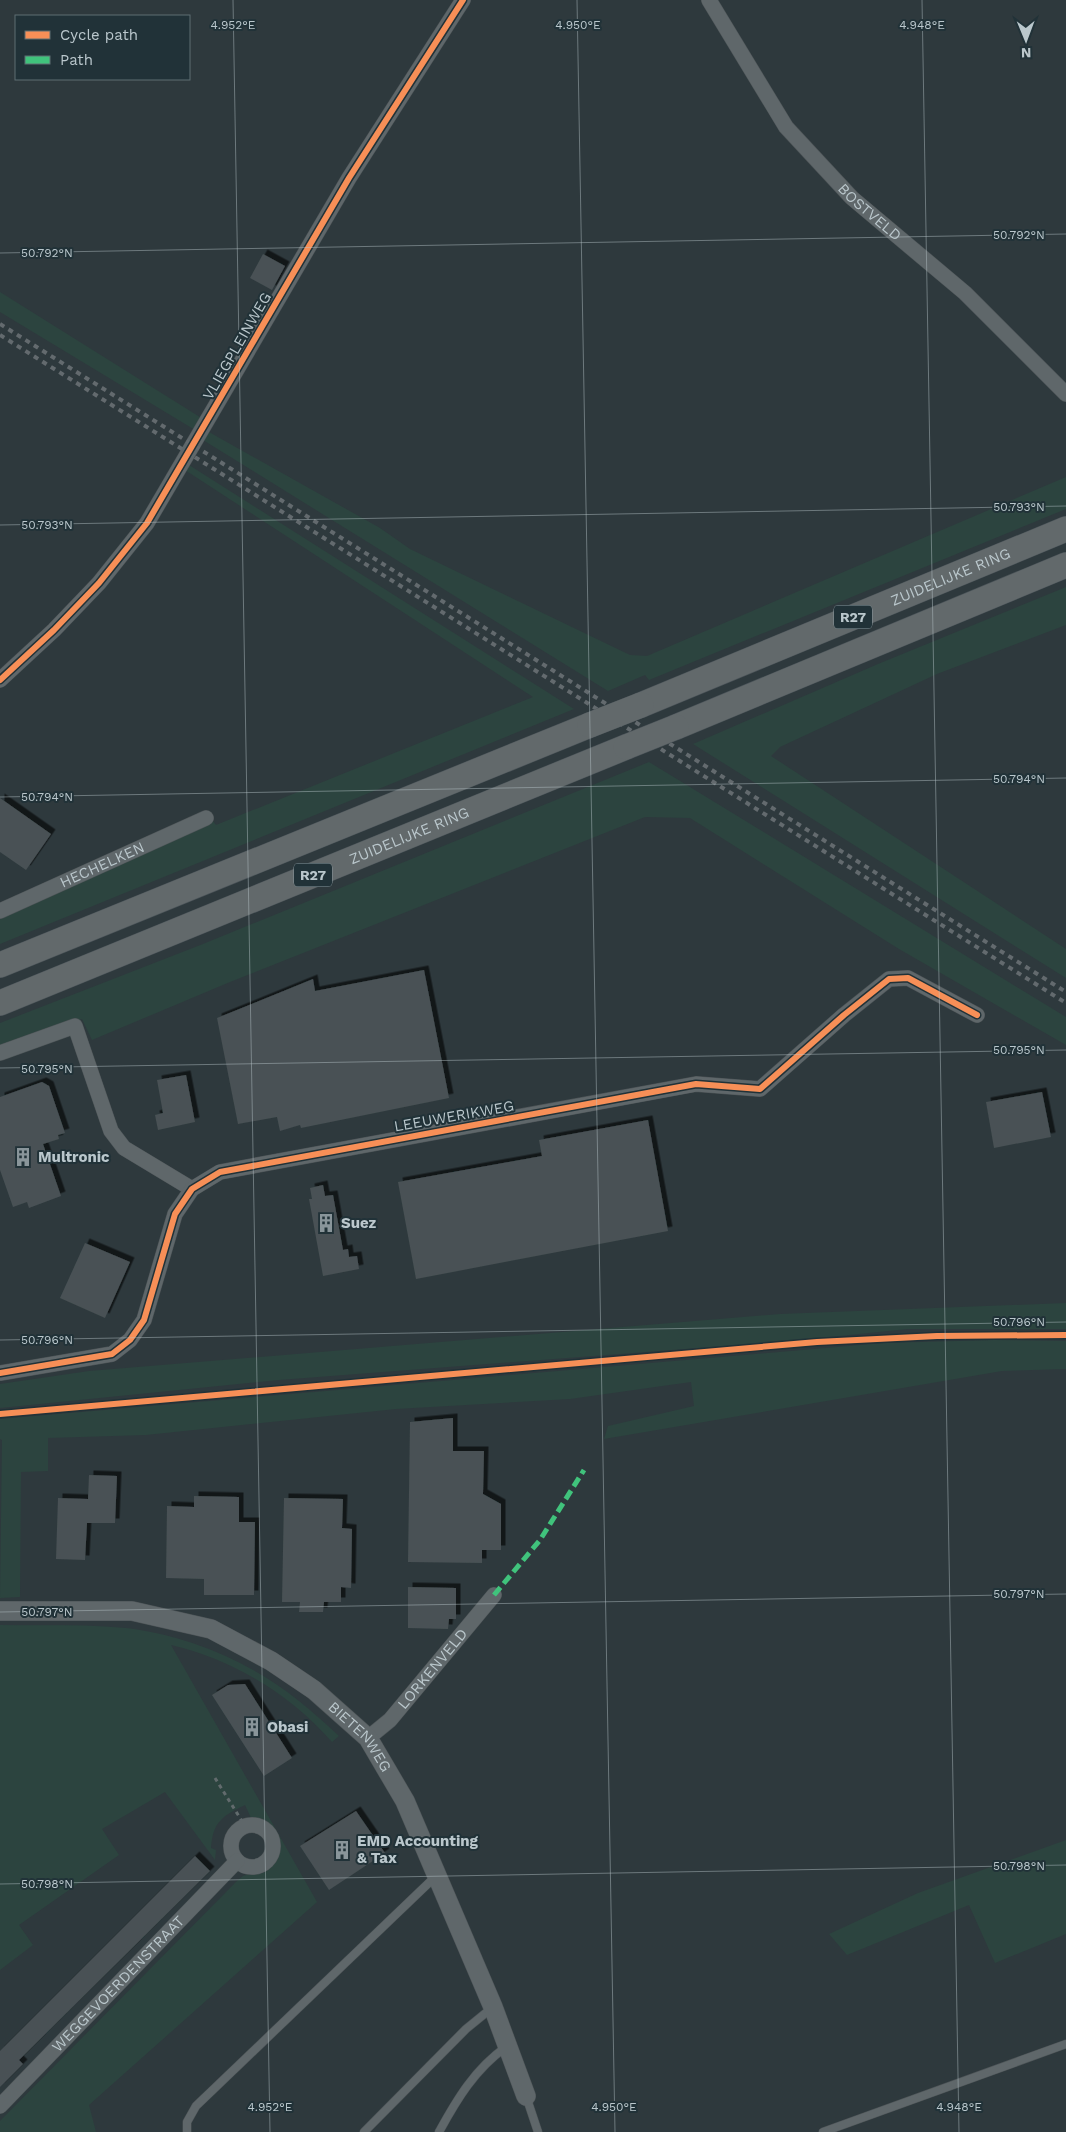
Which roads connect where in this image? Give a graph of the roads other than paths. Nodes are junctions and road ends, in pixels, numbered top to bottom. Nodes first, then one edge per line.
1 (463, 0) edge
2 (708, 0) edge
3 (1066, 394) edge
4 (1066, 529) edge
5 (1066, 565) edge
6 (0, 680) edge
7 (206, 818) dead end
8 (0, 911) edge
9 (0, 965) edge
10 (0, 1002) edge
11 (977, 1015) dead end
12 (0, 1053) edge
13 (192, 1188) junction
14 (0, 1373) edge
15 (494, 1594) dead end
16 (0, 1611) edge
17 (368, 1738) junction
18 (237, 1861) junction
19 (437, 1875) junction
20 (493, 2008) junction
21 (1066, 2044) edge
22 (508, 2046) junction
23 (526, 2096) joint
24 (0, 2106) edge
25 (187, 2132) edge
26 (364, 2132) edge
27 (440, 2132) edge
28 (538, 2132) edge
29 (824, 2132) edge

1 - 6 street, VLIEGPLEINWEG
2 - 3 street, BOSTVELD
4 - 9 highway, ZUIDELIJKE RING / R27, bridge
5 - 10 highway, ZUIDELIJKE RING / R27, bridge
7 - 8 street, HECHELKEN
11 - 13 street, LEEUWERIKWEG
12 - 13 street
13 - 14 street, LEEUWERIKWEG
15 - 17 street, LORKENVELD
16 - 17 street, BIETENWEG
17 - 19 street, BIETENWEG
18 - 18 street
18 - 24 street, WEGGEVOERDENSTRAAT
19 - 20 street, BIETENWEG
19 - 25 lane
20 - 22 street, BIETENWEG
20 - 26 lane
21 - 29 lane
22 - 23 street, BIETENWEG
22 - 27 lane
23 - 28 lane

